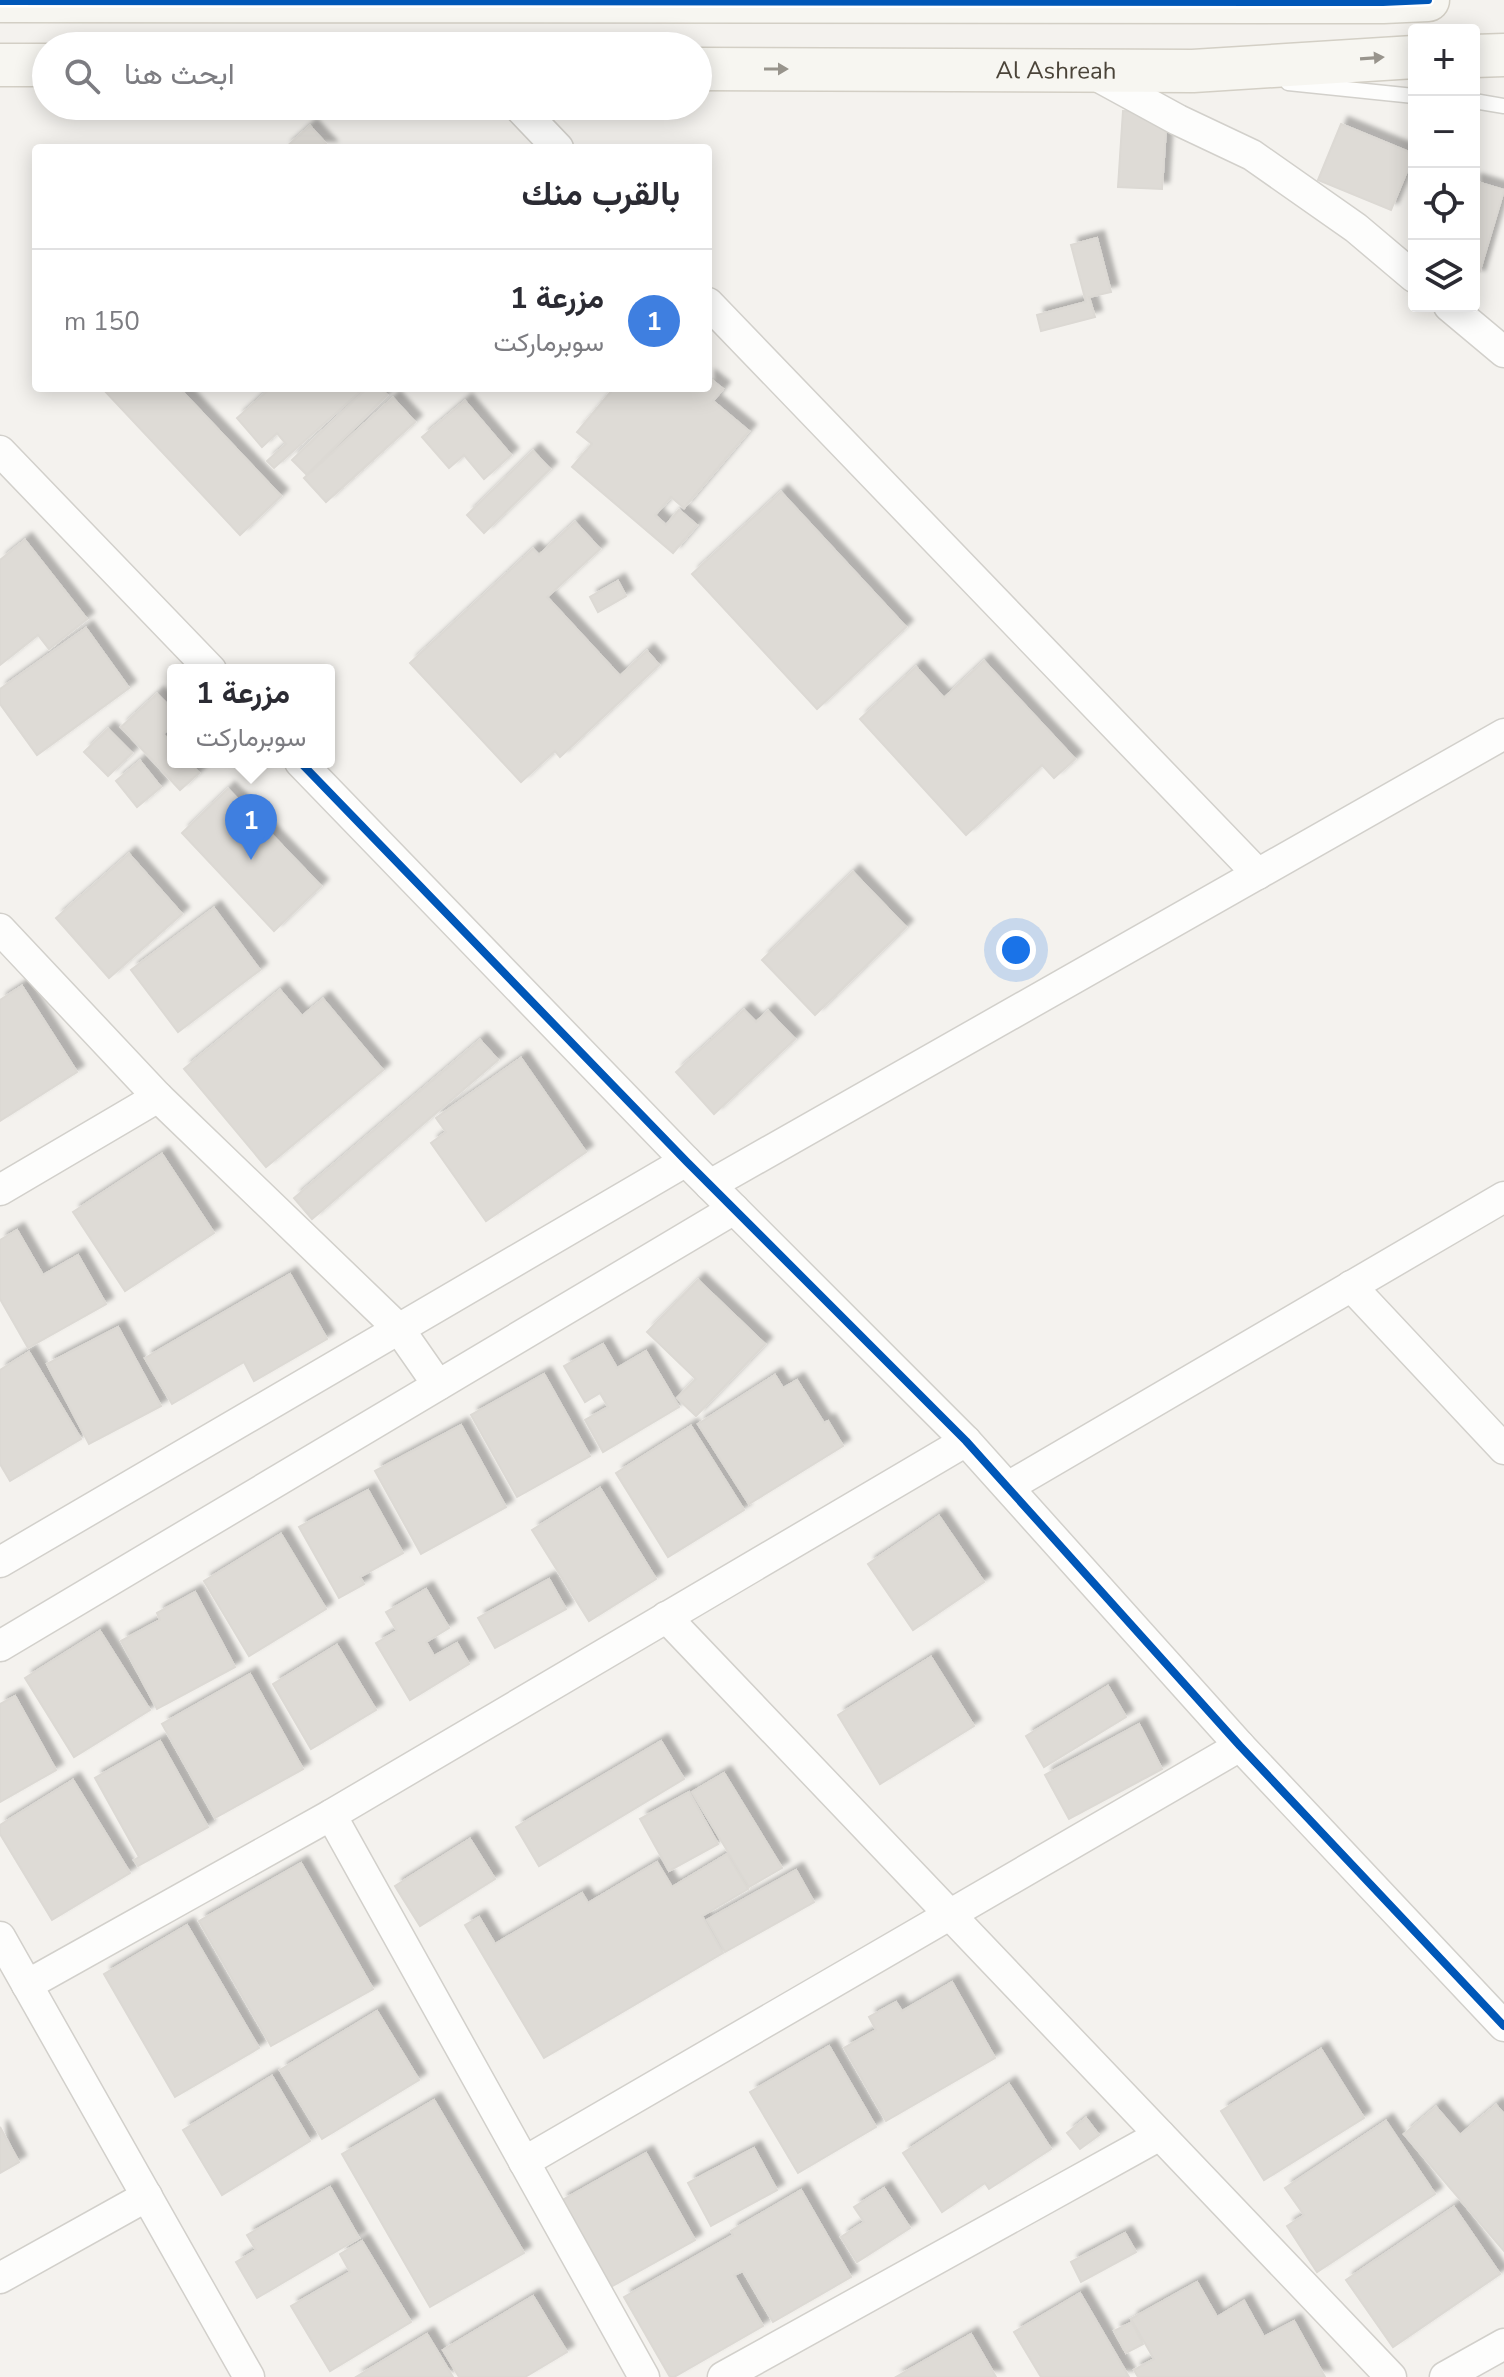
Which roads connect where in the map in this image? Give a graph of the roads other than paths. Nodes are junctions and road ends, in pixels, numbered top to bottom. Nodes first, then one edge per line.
1 (1428, 0) edge
2 (0, 1) edge
3 (560, 1) edge
4 (790, 1) edge
5 (916, 1) edge
6 (1504, 55) edge
7 (1480, 56) edge
8 (1408, 57) edge
9 (0, 65) edge
10 (32, 65) edge
11 (712, 69) edge
12 (1088, 71) junction
13 (1193, 71) junction
14 (1408, 95) edge
15 (1480, 102) edge
16 (1504, 106) edge
17 (531, 120) edge
18 (554, 144) edge
19 (1408, 272) edge
20 (712, 307) edge
21 (1456, 312) edge
22 (1504, 352) edge
23 (0, 451) edge
24 (205, 664) edge
25 (1504, 734) edge
26 (306, 768) edge
27 (1258, 874) junction
28 (0, 929) edge
29 (158, 1097) junction
30 (686, 1161) junction
31 (710, 1185) junction
32 (0, 1190) edge
33 (1504, 1197) edge
34 (734, 1209) junction
35 (1351, 1286) junction
36 (399, 1329) junction
37 (438, 1385) junction
38 (966, 1441) junction
39 (1504, 1449) edge
40 (1008, 1487) junction
41 (0, 1562) edge
42 (666, 1617) junction
43 (0, 1646) edge
44 (1240, 1746) junction
45 (331, 1815) junction
46 (951, 1913) junction
47 (0, 1937) edge
48 (27, 1985) junction
49 (1504, 2026) edge
50 (1160, 2135) junction
51 (524, 2162) junction
52 (147, 2196) junction
53 (0, 2278) edge
54 (1504, 2344) edge
55 (249, 2377) edge
56 (644, 2377) edge
57 (723, 2377) edge
58 (1391, 2377) edge
59 (1445, 2377) edge

1 - 5 street
2 - 3 street
3 - 4 street
4 - 5 street
6 - 7 street
13 -> 8 street, Al Ashreah
9 - 10 street
11 -> 12 street, Al Ashreah
12 - 13 street, Al Ashreah
12 - 19 street
13 - 14 lane
15 - 16 lane
17 - 18 street
20 - 27 street
21 - 22 street
23 - 24 street
25 - 27 street
26 - 30 street
27 - 31 street
28 - 29 street
29 - 32 street
29 - 36 street
30 - 31 street
30 - 36 street
31 - 34 street
33 - 35 street
34 - 37 street
34 - 38 street
35 - 39 street
35 - 40 street
36 - 37 street
36 - 41 street
37 - 43 street
38 - 40 street
38 - 42 street
40 - 44 street
42 - 45 street
42 - 46 street
44 - 46 street
44 - 49 street
45 - 48 street
45 - 51 street
46 - 50 street
46 - 51 street
47 - 48 street
48 - 52 street
50 - 57 street
50 - 58 street
51 - 56 street
52 - 53 street
52 - 55 street
54 - 59 street

